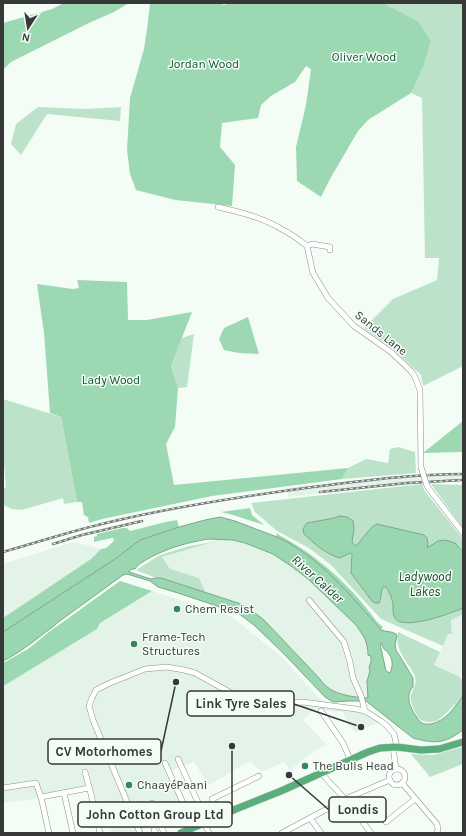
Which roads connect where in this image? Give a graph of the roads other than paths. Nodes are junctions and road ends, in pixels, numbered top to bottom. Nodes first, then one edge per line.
1 (218, 207) dead end
2 (307, 246) junction
3 (330, 250) dead end
4 (463, 533) edge
5 (309, 600) dead end
6 (321, 711) dead end
7 (365, 711) junction
8 (463, 742) edge
9 (395, 747) junction
10 (178, 759) dead end
11 (350, 759) junction
12 (165, 763) dead end
13 (396, 769) junction
14 (85, 772) dead end
15 (321, 773) junction
16 (259, 776) dead end
17 (390, 780) junction
18 (402, 784) junction
19 (3, 788) edge
20 (89, 788) junction
21 (64, 793) junction
22 (41, 797) junction
23 (345, 798) junction
24 (415, 799) junction
25 (152, 803) dead end
26 (326, 809) dead end
27 (220, 816) junction
28 (310, 818) junction
29 (205, 822) junction
30 (386, 822) dead end
31 (194, 827) junction
32 (49, 833) edge
33 (73, 833) edge
34 (100, 833) edge
35 (140, 833) edge
36 (164, 833) edge
37 (181, 833) edge
38 (209, 833) edge
39 (282, 833) edge
40 (321, 833) edge
41 (371, 833) edge
42 (437, 833) edge

1 - 2 street
2 - 3 street
2 - 4 street, Sands Lane, bridge
5 - 7 street
6 - 11 street
7 - 9 street
7 - 35 street
8 - 9 highway
9 - 11 highway
9 - 13 street
10 - 29 street
11 - 15 highway
12 - 31 street
13 - 17 street
13 - 18 street
14 - 20 street
15 - 23 street
15 - 27 highway
16 - 27 street
17 - 18 street
17 - 23 street
18 - 24 street
19 - 22 street
20 - 21 street
20 - 34 street
21 - 22 street
21 - 33 street
22 - 32 street
23 - 41 street
24 - 30 street
24 - 42 street
25 - 36 street
26 - 28 street
27 - 29 highway
28 - 39 street
28 - 40 street
29 - 31 highway
29 - 38 street
31 - 37 highway

